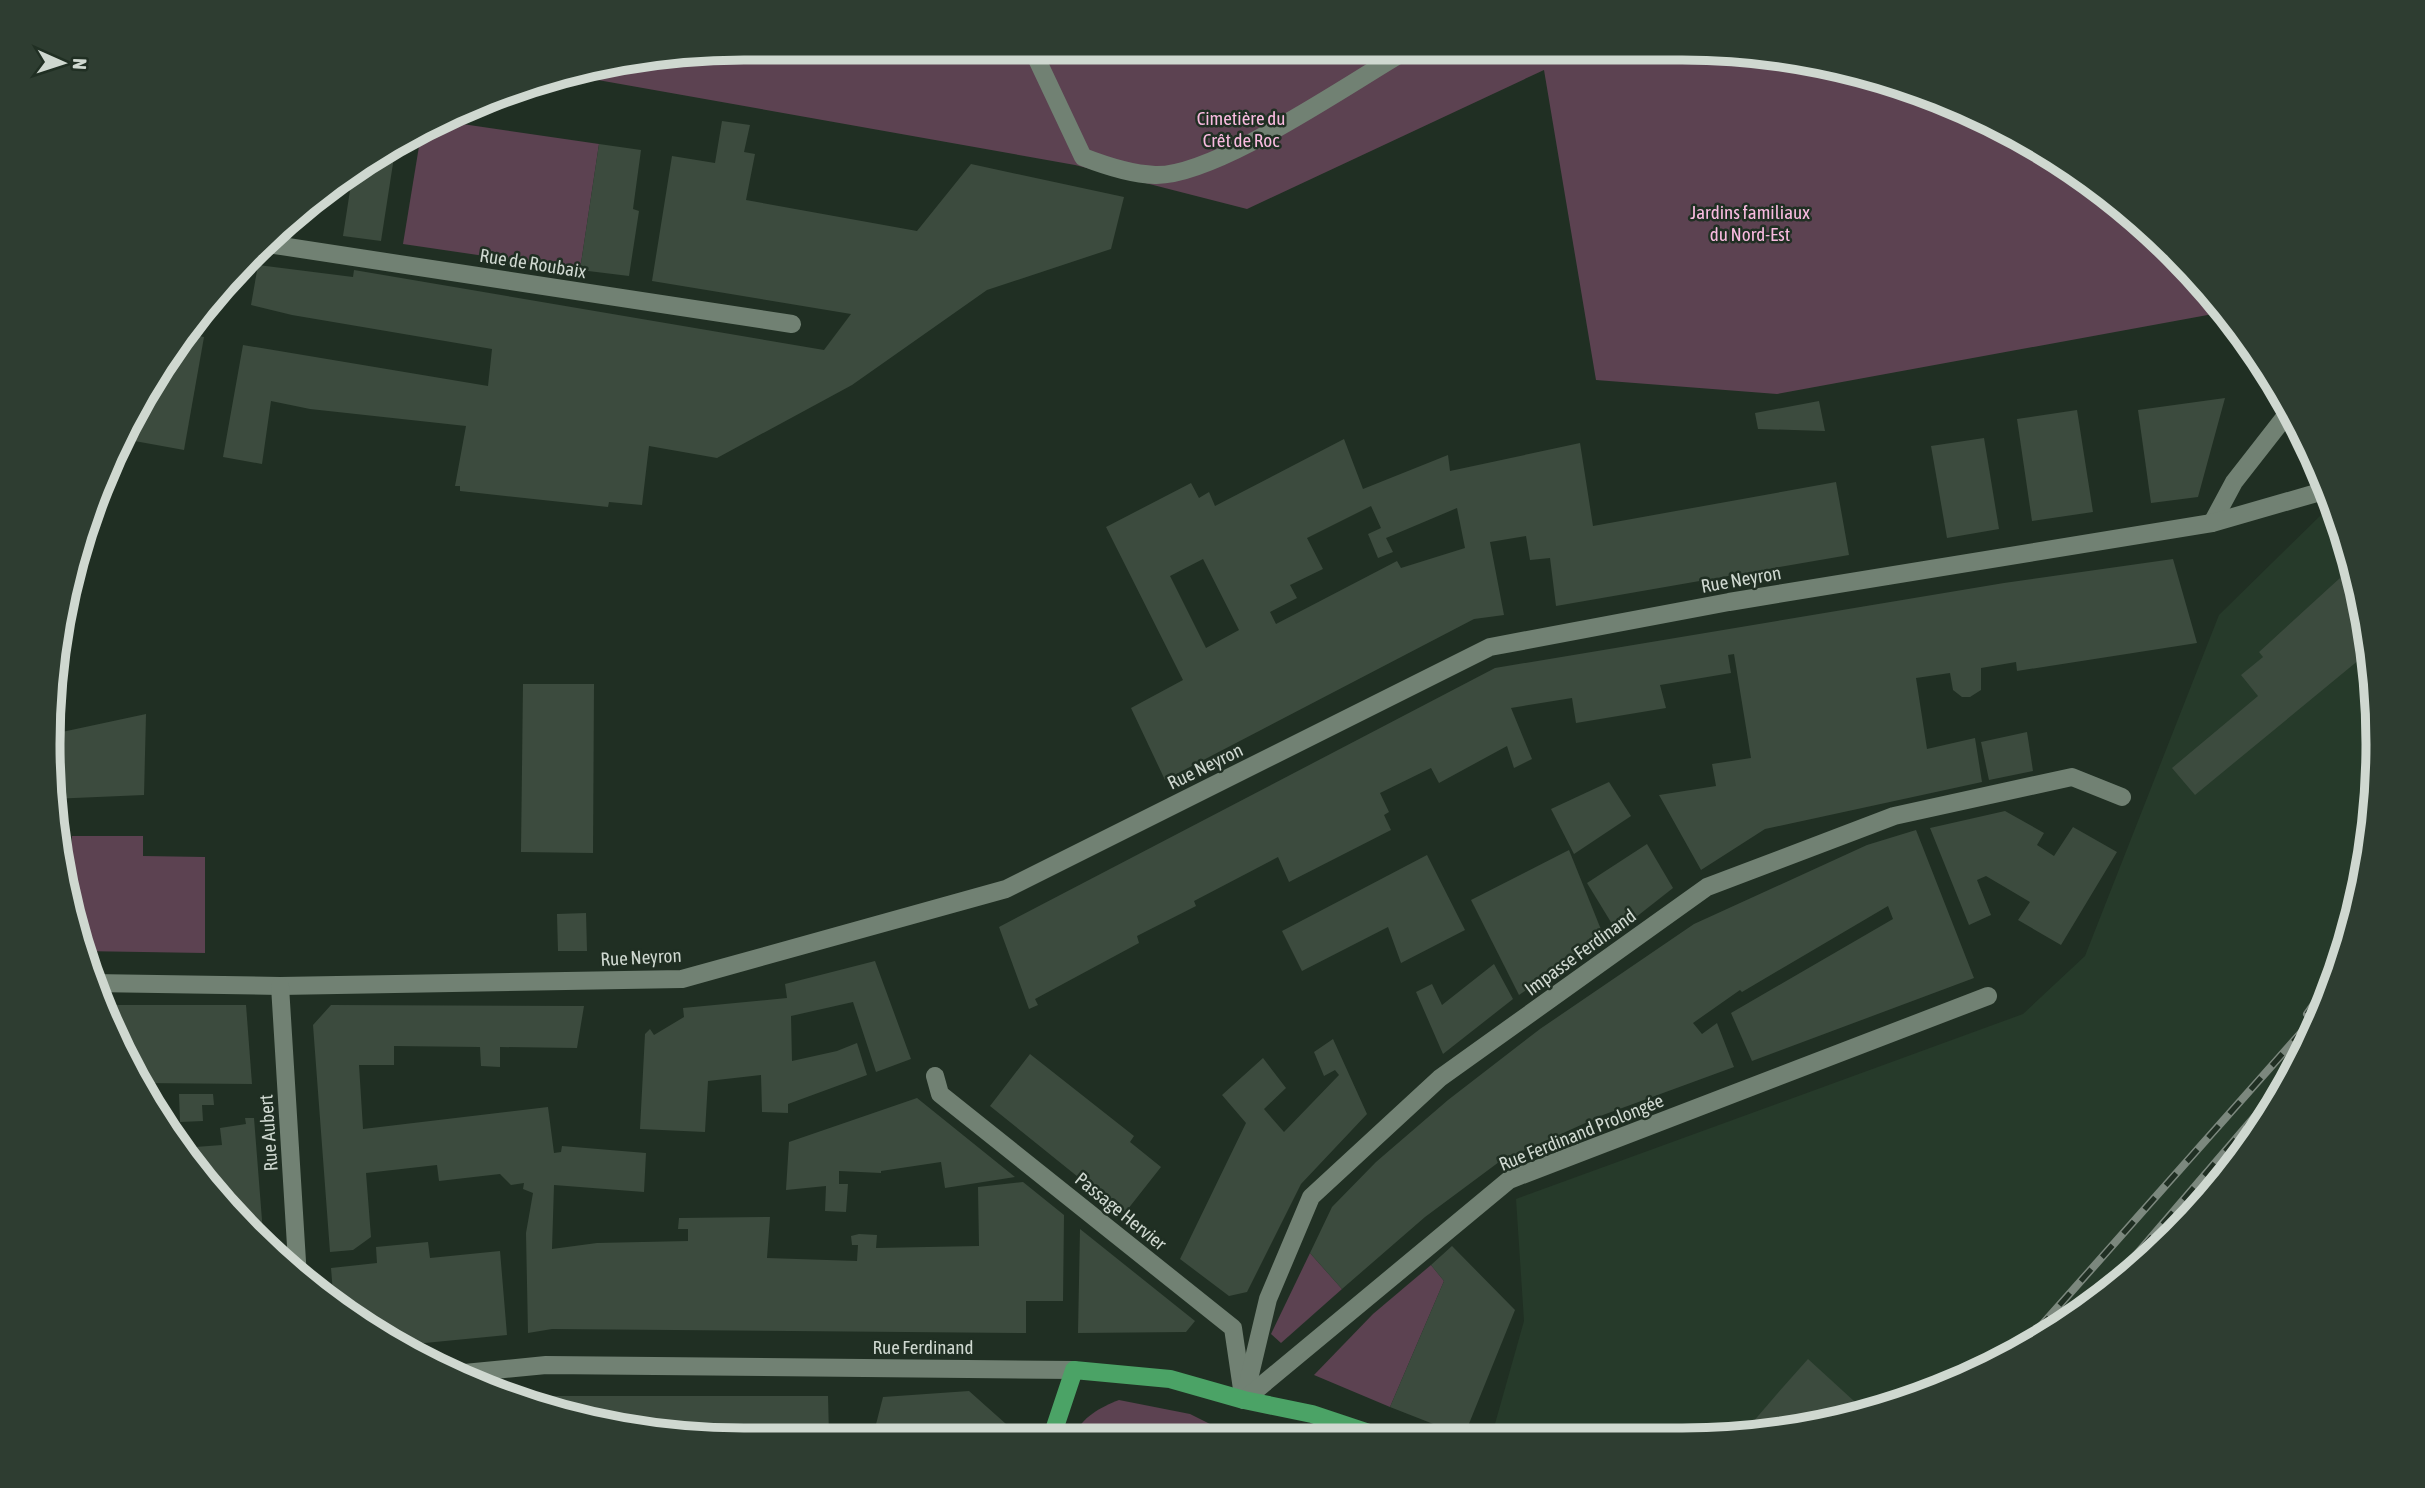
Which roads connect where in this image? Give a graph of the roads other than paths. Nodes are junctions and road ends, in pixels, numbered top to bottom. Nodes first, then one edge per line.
1 (1037, 60) edge
2 (1390, 60) edge
3 (276, 245) edge
4 (792, 324) dead end
5 (2283, 419) edge
6 (2317, 493) edge
7 (2212, 523) junction
8 (2122, 797) dead end
9 (103, 983) edge
10 (280, 986) junction
11 (1988, 996) dead end
12 (935, 1076) dead end
13 (297, 1262) edge
14 (1074, 1370) junction
15 (473, 1372) edge
16 (1244, 1400) junction
17 (1055, 1428) edge
18 (1355, 1428) edge

1 - 2 street
3 - 4 street, Rue de Roubaix
5 - 7 street
6 - 7 street, Rue Neyron
7 - 10 street, Rue Neyron
8 - 16 street, Impasse Ferdinand
9 - 10 street, Rue Neyron
10 - 13 street, Rue Aubert
11 - 16 street, Rue Ferdinand Prolongée
12 - 16 street, Passage Hervier
14 - 15 street, Rue Ferdinand
14 - 16 main road, Rue Ferdinand
14 - 17 main road
16 - 18 main road, Rue Ferdinand

